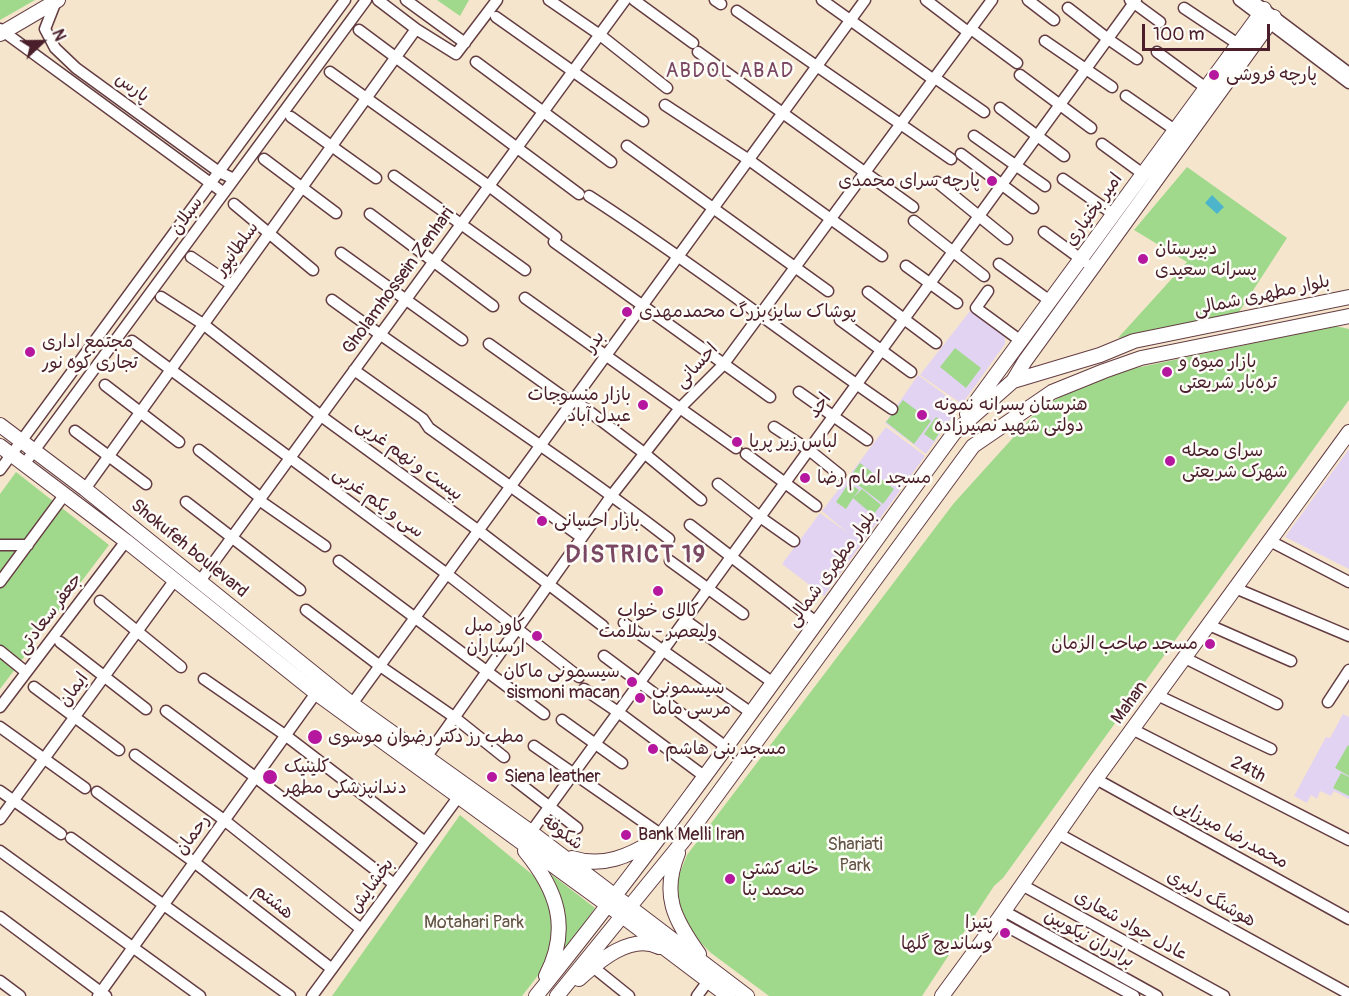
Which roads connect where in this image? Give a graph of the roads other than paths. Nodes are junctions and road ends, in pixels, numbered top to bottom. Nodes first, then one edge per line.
1 (41, 0) edge
2 (345, 0) edge
3 (366, 0) edge
4 (378, 0) edge
5 (406, 0) edge
6 (497, 0) edge
7 (549, 0) edge
8 (625, 0) edge
9 (634, 0) edge
10 (822, 0) edge
11 (865, 0) edge
12 (926, 0) edge
13 (992, 0) edge
14 (1028, 0) edge
15 (1239, 0) edge
16 (1252, 0) edge
17 (57, 1) edge
18 (1133, 1) edge
19 (1068, 8) dead end
20 (1184, 8) dead end
21 (737, 11) dead end
22 (1266, 16) junction
23 (496, 17) dead end
24 (1054, 20) dead end
25 (850, 21) junction
26 (1160, 22) dead end
27 (416, 29) junction
28 (1, 30) edge
29 (359, 30) dead end
30 (970, 31) junction
31 (600, 35) junction
32 (1108, 39) junction
33 (1045, 41) dead end
34 (465, 43) junction
35 (1238, 44) junction
36 (1156, 52) dead end
37 (395, 58) junction
38 (1137, 59) dead end
39 (476, 62) dead end
40 (1017, 63) dead end
41 (818, 65) junction
42 (76, 68) junction
43 (1085, 70) junction
44 (330, 72) dead end
45 (573, 72) junction
46 (1349, 73) edge
47 (1020, 75) dead end
48 (66, 79) junction
49 (934, 79) junction
50 (1349, 83) edge
51 (1112, 87) dead end
52 (667, 88) dead end
53 (1206, 88) junction
54 (1126, 96) dead end
55 (366, 98) junction
56 (665, 105) dead end
57 (1059, 106) junction
58 (1000, 108) dead end
59 (544, 111) junction
60 (984, 112) dead end
61 (782, 114) junction
62 (291, 117) dead end
63 (643, 121) dead end
64 (901, 124) junction
65 (1091, 128) dead end
66 (1038, 135) junction
67 (974, 136) dead end
68 (1175, 137) junction
69 (1102, 144) dead end
70 (332, 146) junction
71 (627, 146) dead end
72 (518, 147) junction
73 (1064, 156) dead end
74 (264, 159) dead end
75 (749, 160) junction
76 (610, 162) dead end
77 (1016, 164) junction
78 (219, 172) junction
79 (866, 172) junction
80 (1143, 174) junction
81 (394, 176) dead end
82 (376, 178) dead end
83 (234, 179) junction
84 (1063, 179) dead end
85 (937, 182) dead end
86 (210, 184) junction
87 (1002, 184) junction
88 (489, 186) junction
89 (1045, 186) dead end
90 (302, 188) junction
91 (224, 193) junction
92 (234, 204) dead end
93 (913, 207) dead end
94 (714, 208) junction
95 (1033, 208) dead end
96 (336, 213) dead end
97 (370, 214) dead end
98 (1113, 214) junction
99 (979, 216) junction
100 (831, 220) junction
101 (914, 221) dead end
102 (461, 224) junction
103 (1044, 232) dead end
104 (269, 234) junction
105 (1007, 239) dead end
106 (954, 251) junction
107 (341, 253) dead end
108 (679, 255) junction
109 (882, 256) dead end
110 (191, 257) dead end
111 (1080, 259) junction
112 (433, 263) junction
113 (999, 264) dead end
114 (906, 266) dead end
115 (796, 267) junction
116 (1093, 267) junction
117 (313, 270) dead end
118 (525, 270) dead end
119 (984, 276) dead end
120 (931, 283) junction
121 (232, 285) junction
122 (828, 291) dead end
123 (988, 291) dead end
124 (868, 292) dead end
125 (161, 297) dead end
126 (1349, 297) edge
127 (525, 298) dead end
128 (332, 300) dead end
129 (405, 301) junction
130 (1050, 301) junction
131 (957, 303) dead end
132 (643, 305) junction
133 (492, 306) dead end
134 (760, 315) junction
135 (1349, 316) edge
136 (904, 319) junction
137 (840, 320) dead end
138 (203, 324) junction
139 (380, 335) junction
140 (462, 340) dead end
141 (132, 341) dead end
142 (1021, 341) junction
143 (489, 344) dead end
144 (936, 344) dead end
145 (881, 350) junction
146 (607, 355) junction
147 (723, 365) junction
148 (171, 369) junction
149 (354, 370) junction
150 (911, 372) dead end
151 (1013, 381) junction
152 (105, 385) dead end
153 (856, 385) junction
154 (799, 392) dead end
155 (770, 397) dead end
156 (573, 401) junction
157 (680, 408) junction
158 (892, 409) dead end
159 (140, 412) junction
160 (321, 416) junction
161 (834, 416) junction
162 (0, 425) edge
163 (774, 427) dead end
164 (75, 431) dead end
165 (1349, 432) edge
166 (954, 433) junction
167 (21, 441) junction
168 (867, 441) dead end
169 (179, 442) dead end
170 (540, 447) junction
171 (6, 450) edge
172 (199, 450) dead end
173 (809, 450) junction
174 (35, 451) junction
175 (644, 453) junction
176 (108, 457) junction
177 (289, 459) junction
178 (25, 463) junction
179 (0, 470) edge
180 (840, 475) dead end
181 (786, 482) junction
182 (146, 484) dead end
183 (718, 484) dead end
184 (510, 487) junction
185 (85, 489) junction
186 (65, 494) junction
187 (612, 495) junction
188 (260, 499) junction
189 (701, 500) dead end
190 (186, 502) dead end
191 (816, 506) dead end
192 (760, 518) junction
193 (690, 525) dead end
194 (479, 531) junction
195 (232, 536) junction
196 (581, 537) junction
197 (669, 539) dead end
198 (794, 541) dead end
199 (1270, 541) junction
200 (126, 542) junction
201 (0, 545) edge
202 (28, 545) junction
203 (326, 546) dead end
204 (731, 557) junction
205 (339, 561) dead end
206 (670, 561) dead end
207 (447, 574) junction
208 (174, 580) junction
209 (200, 581) junction
210 (0, 582) edge
211 (1349, 582) edge
212 (549, 585) junction
213 (708, 588) junction
214 (1235, 588) junction
215 (300, 590) dead end
216 (100, 601) dead end
217 (306, 610) dead end
218 (743, 614) dead end
219 (416, 617) junction
220 (685, 620) junction
221 (816, 622) junction
222 (624, 623) dead end
223 (1209, 625) junction
224 (603, 626) dead end
225 (518, 627) junction
226 (137, 631) junction
227 (1349, 636) edge
228 (60, 642) dead end
229 (663, 650) junction
230 (0, 651) edge
231 (604, 656) dead end
232 (1185, 658) junction
233 (1291, 661) dead end
234 (380, 666) junction
235 (181, 667) dead end
236 (1349, 670) edge
237 (26, 672) junction
238 (487, 673) junction
239 (105, 676) junction
240 (579, 677) dead end
241 (204, 680) dead end
242 (640, 681) junction
243 (772, 682) junction
244 (34, 687) dead end
245 (584, 689) dead end
246 (316, 693) junction
247 (1157, 695) junction
248 (1328, 702) dead end
249 (1277, 704) dead end
250 (0, 707) edge
251 (348, 708) junction
252 (146, 710) dead end
253 (166, 711) dead end
254 (618, 712) junction
255 (750, 712) junction
256 (544, 714) dead end
257 (75, 716) junction
258 (454, 717) junction
259 (562, 720) dead end
260 (0, 727) edge
261 (1132, 729) junction
262 (285, 735) junction
263 (595, 744) junction
264 (534, 746) dead end
265 (726, 747) junction
266 (1271, 749) dead end
267 (119, 750) dead end
268 (135, 755) dead end
269 (427, 756) junction
270 (504, 757) dead end
271 (44, 759) junction
272 (622, 763) dead end
273 (573, 775) junction
274 (704, 776) junction
275 (255, 777) junction
276 (1096, 779) junction
277 (515, 780) dead end
278 (85, 788) dead end
279 (0, 791) edge
280 (97, 792) dead end
281 (459, 796) junction
282 (13, 801) junction
283 (549, 806) junction
284 (0, 819) edge
285 (224, 820) junction
286 (578, 828) dead end
287 (531, 832) junction
288 (1057, 834) junction
289 (513, 835) junction
290 (662, 835) junction
291 (684, 840) junction
292 (1349, 840) edge
293 (425, 842) junction
294 (550, 846) junction
295 (0, 851) edge
296 (194, 862) junction
297 (394, 884) junction
298 (1022, 885) junction
299 (612, 900) junction
300 (163, 905) junction
301 (626, 911) junction
302 (1001, 916) junction
303 (0, 917) edge
304 (1349, 919) edge
305 (361, 929) junction
306 (133, 947) junction
307 (676, 956) junction
308 (707, 965) junction
309 (592, 967) junction
310 (332, 969) junction
311 (0, 981) edge
312 (708, 981) junction
313 (1349, 994) edge
314 (101, 995) edge
315 (20, 996) edge
316 (200, 996) edge
317 (290, 996) edge
318 (312, 996) edge
319 (536, 996) edge
320 (558, 996) edge
321 (629, 996) edge
322 (697, 996) edge
323 (728, 996) edge
324 (747, 996) edge
325 (942, 996) edge
326 (1134, 996) edge
327 (1157, 996) edge
328 (1224, 996) edge

1 - 28 main road
2 - 78 street, سبلان
3 - 83 street, سبلان
4 - 27 street
5 - 34 street
6 - 34 street
7 - 31 street
8 - 31 street, Gholamhossein Zenhari
9 - 61 street
10 - 25 street
11 - 25 street, بدر
12 - 30 street
13 - 30 street, احسانی
14 - 24 street
15 - 22 street
16 - 22 street
17 - 28 main road
17 - 42 street, پارس
18 - 26 street
18 - 32 street, احد
19 - 32 street
20 - 35 street
21 - 41 street
22 - 35 main road, امیر بختیاری
22 - 46 street
22 - 50 street
22 - 68 main road, امیر بختیاری
23 - 45 street
25 - 41 street, بدر
25 - 49 street
27 - 34 street
27 - 37 street, سلطانپور
28 - 48 street, پارس
29 - 37 street
30 - 40 street
30 - 49 street, احسانی
31 - 45 street, Gholamhossein Zenhari
31 - 52 street
32 - 38 street
32 - 43 street, احد
33 - 43 street
35 - 53 main road, امیر بختیاری
36 - 53 street
37 - 55 street, سلطانپور
37 - 72 street
39 - 59 street
41 - 61 street, بدر
41 - 64 street
42 - 48 street
42 - 78 street, پارس
43 - 51 street
43 - 57 street, احد
44 - 55 street
45 - 59 street, Gholamhossein Zenhari
45 - 63 street
47 - 57 street
48 - 86 street, پارس
49 - 60 street
49 - 64 street, احسانی
53 - 68 main road, امیر بختیاری
54 - 68 street
55 - 70 street, سلطانپور
55 - 88 street
56 - 75 street
57 - 65 street
57 - 66 street, احد
58 - 66 street
59 - 72 street, Gholamhossein Zenhari
59 - 76 street
61 - 75 street, بدر
61 - 79 street
62 - 70 street
64 - 79 street, احسانی
64 - 87 street
66 - 73 street
66 - 77 street, احد
67 - 77 street
68 - 80 main road, امیر بختیاری
68 - 116 main road, امیر بختیاری
69 - 80 street
70 - 82 street
70 - 90 street, سلطانپور
71 - 94 street
72 - 88 street, Gholamhossein Zenhari
72 - 108 street
74 - 90 street
75 - 94 street, بدر
75 - 100 street
77 - 87 street, احد
77 - 89 street
78 - 83 street, پارس
78 - 86 street, سبلان
79 - 93 street
79 - 100 street, احسانی
80 - 98 main road, امیر بختیاری
81 - 102 street
83 - 91 street, سبلان
84 - 98 street
85 - 99 street
86 - 91 street, پارس
86 - 167 street, سبلان
87 - 95 street
87 - 99 street, احد
88 - 102 street, Gholamhossein Zenhari
88 - 132 street
90 - 96 street
90 - 104 street, سلطانپور
91 - 174 street, سبلان
92 - 104 street
94 - 108 street, بدر
94 - 115 street
97 - 112 street
98 - 111 main road, امیر بختیاری
99 - 105 street
99 - 106 street, احد
100 - 109 street
100 - 115 street, احسانی
101 - 106 street
102 - 112 street, Gholamhossein Zenhari
102 - 118 street
103 - 111 street
104 - 117 street
104 - 121 street, سلطانپور
106 - 119 street
106 - 120 street, احد
107 - 129 street
108 - 132 street, بدر
108 - 134 street
110 - 121 street
111 - 116 street
111 - 130 main road, امیر بختیاری
112 - 129 street, Gholamhossein Zenhari
112 - 133 street
113 - 130 street
114 - 120 street
115 - 122 street
115 - 134 street, احسانی
116 - 151 main road, امیر بختیاری
120 - 131 street
120 - 136 street, احد
121 - 138 street, سلطانپور
123 - 142 street
124 - 136 street
125 - 138 street, بیست و نهم غربی
126 - 151 main road, بلوار مطهری شمالی
127 - 146 street
128 - 139 street
129 - 139 street, Gholamhossein Zenhari
129 - 140 street
130 - 142 main road, امیر بختیاری
132 - 146 street, بدر
132 - 147 street
134 - 147 street, احسانی
134 - 153 street
135 - 291 main road, بلوار مطهری شمالی
136 - 144 street
136 - 145 street, احد
137 - 145 street
138 - 148 street, سلطانپور
138 - 160 street, بیست و نهم غربی
139 - 149 street, Gholamhossein Zenhari
139 - 170 street
141 - 148 street, سی و یکم غربی
142 - 166 main road, امیر بختیاری
143 - 156 street
145 - 150 street
145 - 153 street, احد
146 - 156 street, بدر
146 - 157 street
147 - 155 street
147 - 157 street, احسانی
148 - 159 street, سلطانپور
148 - 177 street, سی و یکم غربی
149 - 160 street, Gholamhossein Zenhari
149 - 184 street
151 - 166 main road, بلوار مطهری شمالی
152 - 159 street
153 - 158 street
153 - 161 street, احد
154 - 161 street
156 - 170 street, بدر
156 - 175 street
157 - 175 street, احسانی
157 - 181 street
159 - 169 street
159 - 176 street, سلطانپور
160 - 177 street, Gholamhossein Zenhari
160 - 194 street, بیست و نهم غربی
161 - 168 street
161 - 173 street, احد
162 - 167 main road, Shokufeh boulevard
163 - 173 street
164 - 176 street
165 - 199 main road, Mahan
166 - 221 main road, بلوار مطهری شمالی
167 - 171 street, سبلان
167 - 174 main road, Shokufeh boulevard
170 - 184 street, بدر
170 - 187 street
171 - 178 main road, Shokufeh boulevard
171 - 179 street, سبلان
172 - 188 street
173 - 180 street
173 - 181 street, احد
174 - 178 street, سبلان
174 - 185 main road, Shokufeh boulevard
175 - 187 street, احسانی
175 - 189 street
176 - 182 street
176 - 185 street, سلطانپور
177 - 188 street, Gholamhossein Zenhari
177 - 207 street, سی و یکم غربی
178 - 186 main road, Shokufeh boulevard
181 - 191 street
181 - 192 street, احد
183 - 192 street
184 - 194 street, بدر
184 - 196 street
185 - 209 main road, Shokufeh boulevard
186 - 200 main road, Shokufeh boulevard
186 - 202 street
187 - 196 street, احسانی
187 - 197 street
188 - 195 street, Gholamhossein Zenhari
188 - 203 street
190 - 195 street
192 - 198 street
192 - 204 street, احد
193 - 204 street
194 - 207 street, بدر
194 - 212 street, بیست و نهم غربی
195 - 209 street, Gholamhossein Zenhari
195 - 215 street
196 - 212 street, احسانی
199 - 211 street
199 - 214 main road, Mahan
200 - 208 main road, Shokufeh boulevard
200 - 237 street, جعفر سعادتی
201 - 202 street
202 - 210 street
204 - 213 street, احد
204 - 221 street
205 - 219 street
206 - 213 street
207 - 219 street, بدر
207 - 225 street, سی و یکم غربی
208 - 226 street, ایمان
208 - 246 main road, Shokufeh boulevard
209 - 251 main road, Shokufeh boulevard
212 - 224 street, بیست و نهم غربی
212 - 225 street, احسانی
213 - 218 street
213 - 220 street, احد
214 - 223 main road, Mahan
214 - 227 street
216 - 226 street
217 - 234 street
219 - 234 street, بدر
219 - 238 street
220 - 229 street, احد
220 - 243 street
221 - 243 main road, بلوار مطهری شمالی
222 - 229 street
223 - 232 main road, Mahan
223 - 233 street
225 - 238 street, احسانی
225 - 240 street, سی و یکم غربی
226 - 235 street
226 - 239 street, ایمان
228 - 239 street
229 - 242 street, احد
229 - 255 street
230 - 237 street
231 - 242 street
232 - 247 main road, Mahan
232 - 249 street
234 - 251 street, بدر
234 - 258 street
236 - 248 street
237 - 250 street, جعفر سعادتی
238 - 256 street
238 - 258 street, احسانی
239 - 252 street
239 - 257 street, ایمان
241 - 262 street
242 - 254 street, احد
242 - 265 street
243 - 255 main road, بلوار مطهری شمالی
244 - 257 street
245 - 254 street
246 - 251 main road, Shokufeh boulevard
246 - 262 street, رحمان
247 - 261 main road, Mahan
247 - 266 street
251 - 269 main road, شکوفه
251 - 281 main road, شکوفه
253 - 275 street
254 - 263 street, احد
254 - 274 street
255 - 265 main road, بلوار مطهری شمالی
257 - 267 street
257 - 271 street, ایمان
258 - 269 street, احسانی
258 - 270 street
259 - 263 street
260 - 271 street
261 - 276 main road, Mahan
261 - 292 street, 24th
262 - 275 street, رحمان
262 - 293 street
263 - 272 street
263 - 273 street, احد
264 - 273 street
265 - 274 main road, بلوار مطهری شمالی
268 - 285 street
269 - 287 main road, شکوفه
271 - 278 street
271 - 282 street, ایمان
273 - 283 street, احد
273 - 290 street
274 - 290 main road, بلوار مطهری شمالی
275 - 285 street, رحمان
275 - 297 street
276 - 288 main road, Mahan
276 - 304 street, محمدرضا میرزایی
277 - 283 street
279 - 282 street
280 - 296 street, هشتم
281 - 289 main road, شکوفه
281 - 293 street, بخشایش
282 - 284 street, ایمان
282 - 300 street
283 - 286 street
283 - 287 street, احد
285 - 296 street, رحمان
285 - 305 street
287 - 294 main road, شکوفه
288 - 298 main road, Mahan
288 - 313 street, هوشنگ دلیری
289 - 299 main road, شکوفه
289 - 319 main road
290 - 294 main road
290 - 299 main road, بلوار مطهری شمالی
291 - 301 main road, بلوار مطهری شمالی
291 - 308 main road
293 - 297 street, بخشایش
294 - 299 main road, شکوفه
295 - 306 street
296 - 300 street, رحمان
296 - 310 street, هشتم
297 - 305 street, بخشایش
298 - 302 main road, Mahan
298 - 328 street, عادل جواد شعاری
299 - 301 main road, شکوفه
299 - 319 main road, بلوار مطهری شمالی
300 - 306 street, رحمان
300 - 317 street
301 - 307 main road, شکوفه
301 - 308 main road, شکوفه
301 - 320 main road, بلوار مطهری شمالی
302 - 325 main road, Mahan
302 - 326 street, برادران نیکوبین
302 - 327 street, برادران نیکوبین
303 - 314 street
305 - 310 street, بخشایش
306 - 314 street, رحمان
306 - 316 street
307 - 309 main road
307 - 312 main road, شکوفه
308 - 324 main road, شکوفه
309 - 320 main road
309 - 321 street
310 - 318 street, بخشایش
311 - 315 street
312 - 322 street
312 - 323 main road, شکوفه

